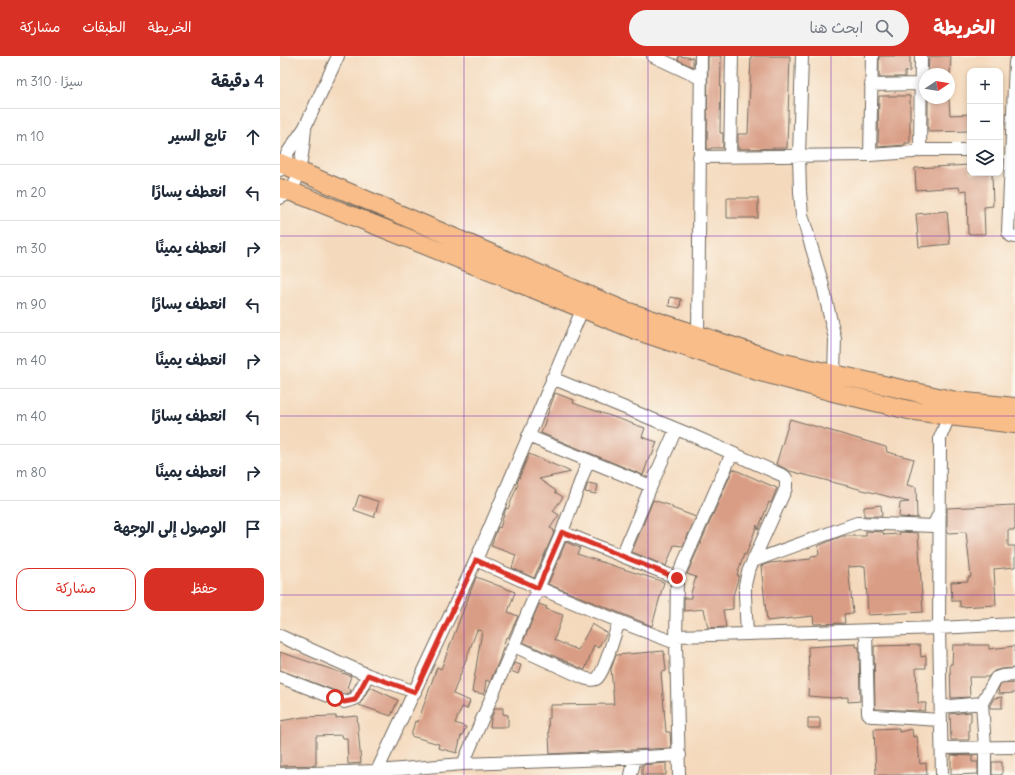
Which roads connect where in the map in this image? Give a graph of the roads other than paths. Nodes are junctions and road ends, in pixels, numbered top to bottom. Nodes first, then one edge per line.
1 (338, 56) edge
2 (653, 56) edge
3 (701, 56) edge
4 (732, 56) edge
5 (802, 56) edge
6 (872, 56) edge
7 (921, 56) edge
8 (1015, 62) edge
9 (921, 68) edge
10 (700, 78) junction
11 (919, 84) edge
12 (871, 85) junction
13 (920, 104) edge
14 (305, 127) junction
15 (920, 150) junction
16 (967, 150) edge
17 (1009, 150) edge
18 (870, 155) junction
19 (730, 156) junction
20 (800, 156) junction
21 (699, 157) junction
22 (286, 167) edge
23 (284, 192) edge
24 (1015, 237) edge
25 (582, 310) junction
26 (698, 334) junction
27 (834, 374) junction
28 (552, 378) junction
29 (1015, 407) edge
30 (952, 409) junction
31 (1015, 424) edge
32 (676, 429) junction
33 (528, 436) junction
34 (732, 453) junction
35 (588, 460) junction
36 (651, 486) junction
37 (940, 513) junction
38 (562, 532) junction
39 (622, 556) junction
40 (476, 560) junction
41 (753, 561) junction
42 (677, 578) junction
43 (538, 588) junction
44 (619, 622) junction
45 (1015, 624) edge
46 (939, 628) junction
47 (866, 631) junction
48 (747, 634) junction
49 (280, 636) edge
50 (676, 640) junction
51 (514, 646) junction
52 (368, 675) junction
53 (1015, 675) edge
54 (280, 677) edge
55 (415, 692) junction
56 (982, 703) junction
57 (941, 707) junction
58 (942, 720) junction
59 (985, 747) junction
60 (1015, 747) edge
61 (942, 748) junction
62 (680, 755) junction
63 (635, 758) junction
64 (463, 764) junction
65 (377, 771) junction
66 (280, 774) edge
67 (631, 775) edge
68 (679, 775) edge
69 (942, 775) edge
70 (985, 775) edge

1 - 14 street
2 - 10 street
3 - 10 street
4 - 19 street
5 - 20 street
6 - 12 street
7 - 9 street
8 - 17 street
10 - 21 street
11 - 12 street
12 - 18 street
13 - 15 street
14 - 22 street
14 - 22 street
15 - 16 street
15 - 18 street
17 - 24 street
18 - 20 street
19 - 20 street
19 - 21 street
20 - 27 street
21 - 26 street
22 - 23 street
22 - 26 highway
23 - 25 highway
25 - 28 street
25 - 30 highway
26 - 27 highway
27 - 30 highway
28 - 32 street
28 - 33 street
29 - 30 highway
30 - 31 highway
30 - 37 street
32 - 34 street
32 - 36 street
33 - 35 street
33 - 40 street
34 - 41 street
34 - 42 street
35 - 36 street
35 - 38 street
36 - 39 street
37 - 41 street
37 - 46 street
38 - 39 street
38 - 43 street
39 - 42 street
40 - 43 street
40 - 55 street
41 - 48 street
42 - 50 street
43 - 44 street
43 - 51 street
44 - 50 street
44 - 51 street
45 - 46 street
46 - 47 street
46 - 57 street
47 - 48 street
47 - 58 street
48 - 50 street
49 - 52 street
50 - 62 street
51 - 64 street
52 - 54 street
52 - 55 street
53 - 56 street
55 - 65 street
56 - 57 street
56 - 59 street
57 - 58 street
58 - 61 street
59 - 60 street
59 - 61 street
59 - 70 street
61 - 69 street
62 - 63 street
62 - 68 street
63 - 64 street
63 - 67 street
64 - 65 street
65 - 66 street

